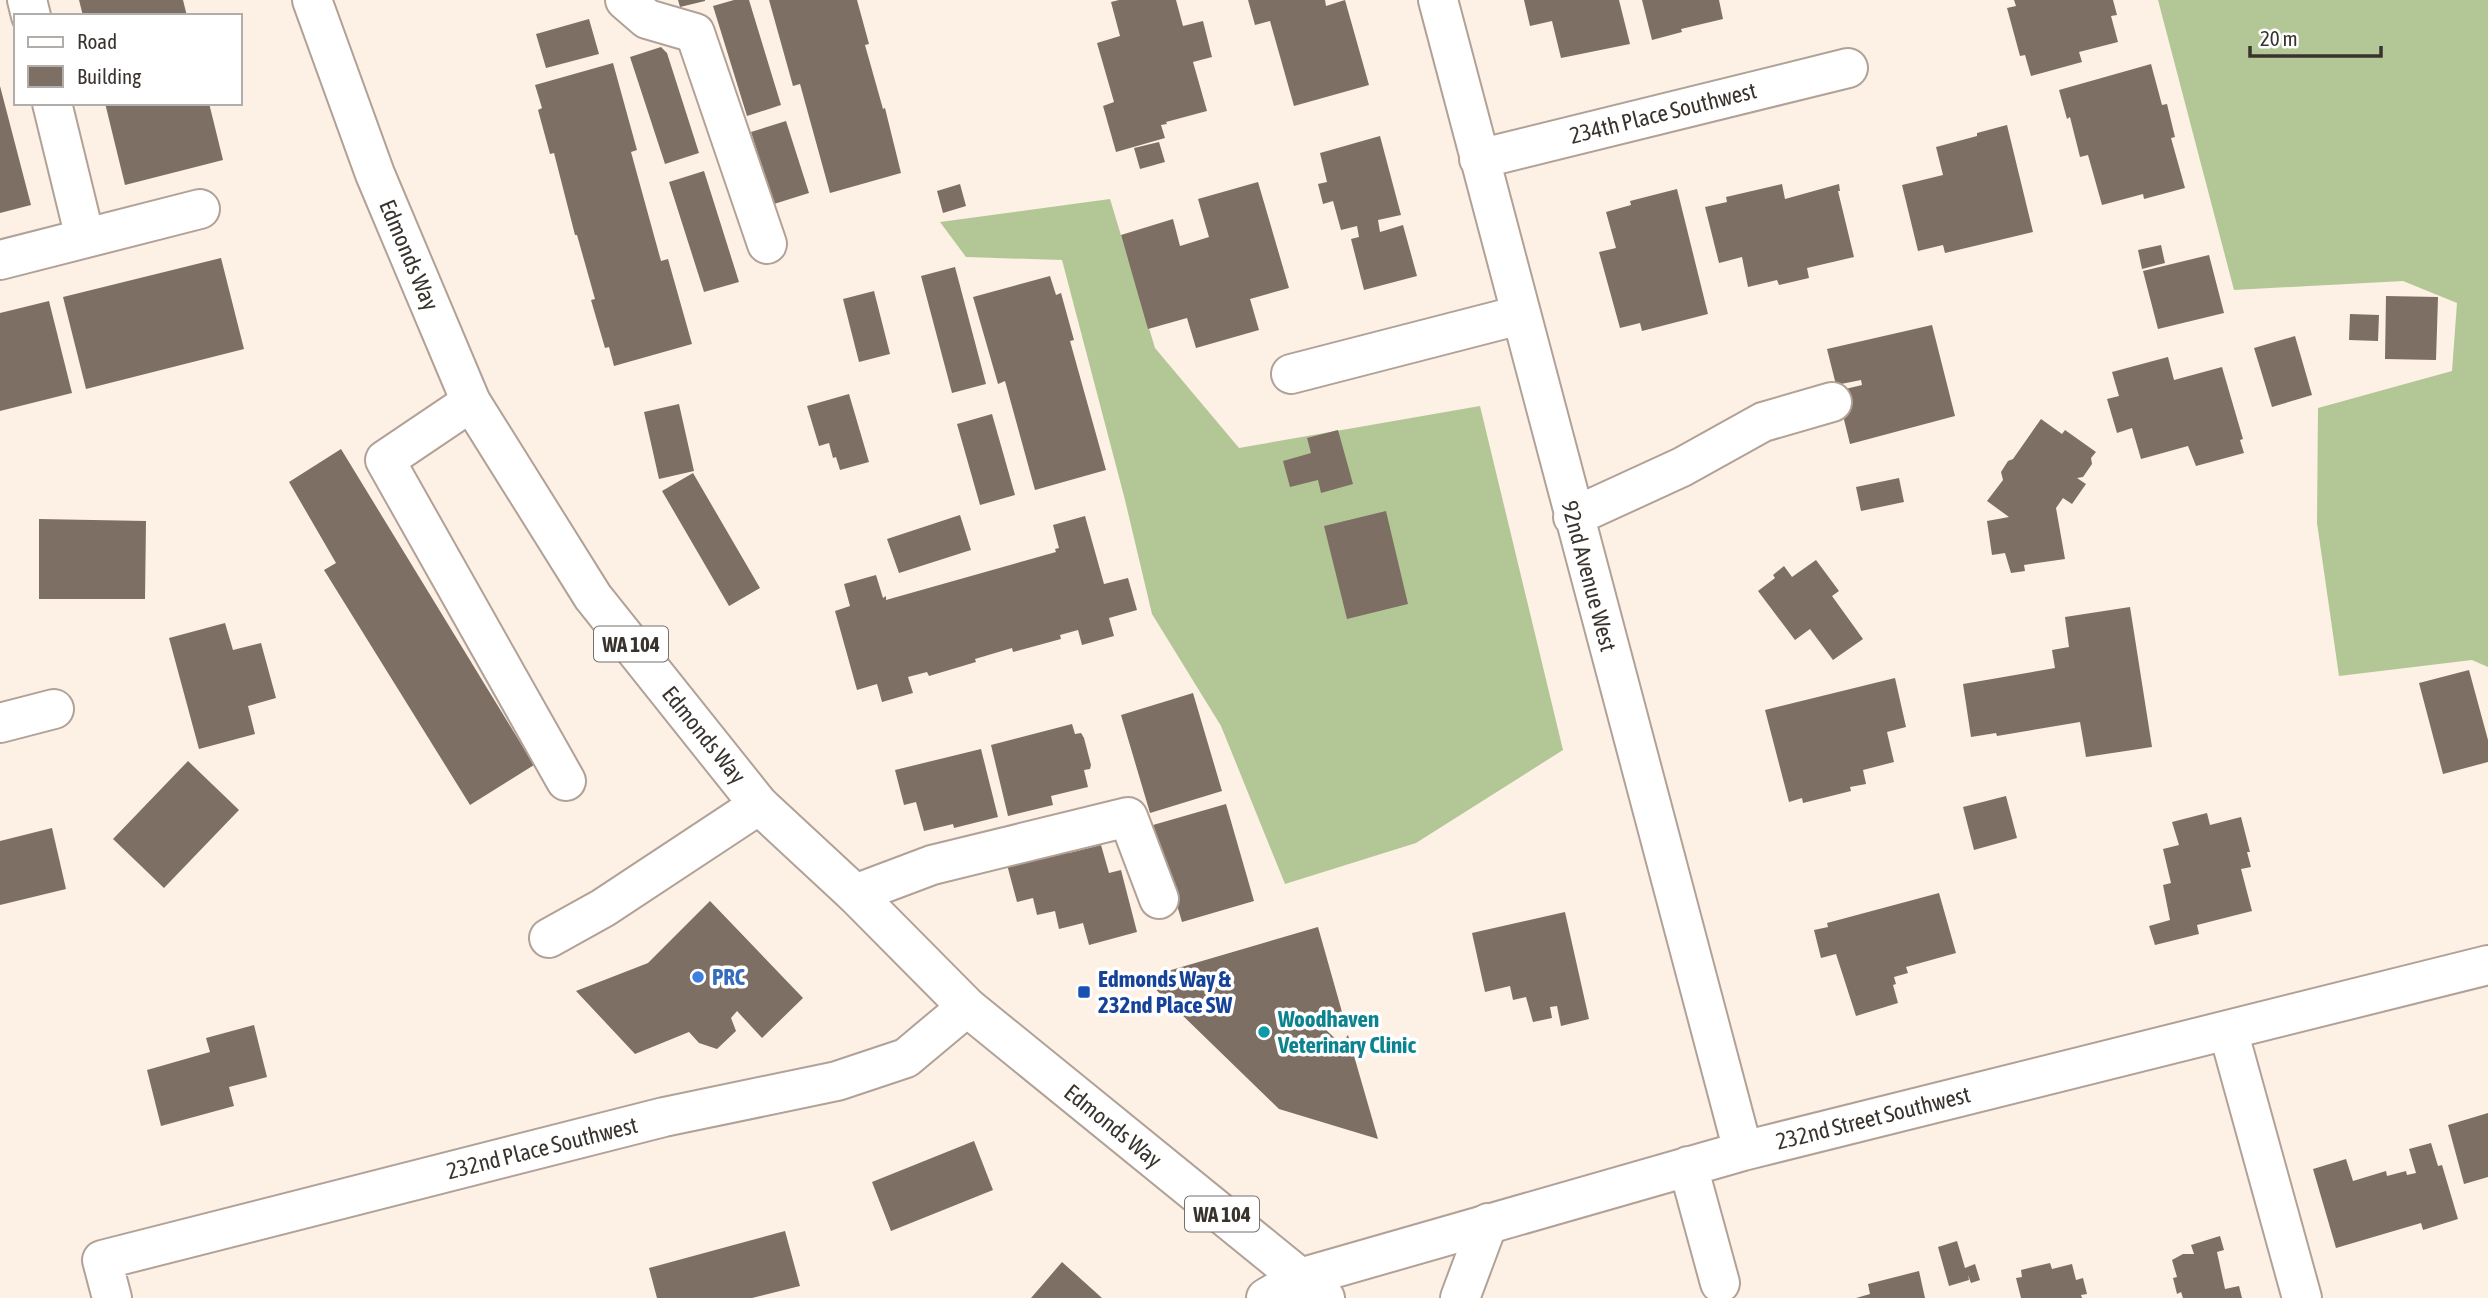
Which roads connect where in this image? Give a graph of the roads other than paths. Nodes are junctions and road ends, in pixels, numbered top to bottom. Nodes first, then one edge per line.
1 (312, 0) edge
2 (625, 0) edge
3 (1438, 0) edge
4 (1848, 68) dead end
5 (52, 105) edge
6 (1479, 159) junction
7 (200, 209) dead end
8 (85, 238) junction
9 (767, 244) dead end
10 (0, 260) edge
11 (1520, 315) junction
12 (1292, 374) dead end
13 (471, 402) junction
14 (1832, 402) dead end
15 (1573, 517) junction
16 (54, 709) dead end
17 (0, 723) edge
18 (566, 780) dead end
19 (759, 805) junction
20 (855, 894) junction
21 (1159, 899) dead end
22 (549, 937) dead end
23 (2488, 965) edge
24 (967, 1007) junction
25 (2228, 1030) junction
26 (1742, 1151) junction
27 (1688, 1167) junction
28 (1488, 1223) junction
29 (1720, 1283) dead end
30 (1312, 1288) edge
31 (113, 1298) edge
32 (1266, 1298) edge
33 (1460, 1298) edge
34 (2302, 1298) edge

1 - 13 street, Edmonds Way / WA 104
2 - 9 street
3 - 6 street, 92nd Avenue West
4 - 6 street, 234th Place Southwest
5 - 8 street
6 - 11 street, 92nd Avenue West
7 - 8 street
8 - 10 street
11 - 12 street
11 - 15 street, 92nd Avenue West
13 - 18 street
13 - 19 street, Edmonds Way / WA 104
14 - 15 street
15 - 26 street, 92nd Avenue West
16 - 17 street
19 - 20 street, Edmonds Way / WA 104
19 - 22 street
20 - 21 street
20 - 24 street, Edmonds Way / WA 104
23 - 25 street, 232nd Street Southwest
24 - 30 street, Edmonds Way / WA 104
24 - 31 street, 232nd Place Southwest
25 - 26 street, 232nd Street Southwest
25 - 34 street
26 - 27 street, 232nd Street Southwest
27 - 28 street, 232nd Street Southwest
27 - 29 street
28 - 30 street, 232nd Street Southwest
28 - 33 street
30 - 32 street, 232nd Street Southwest

